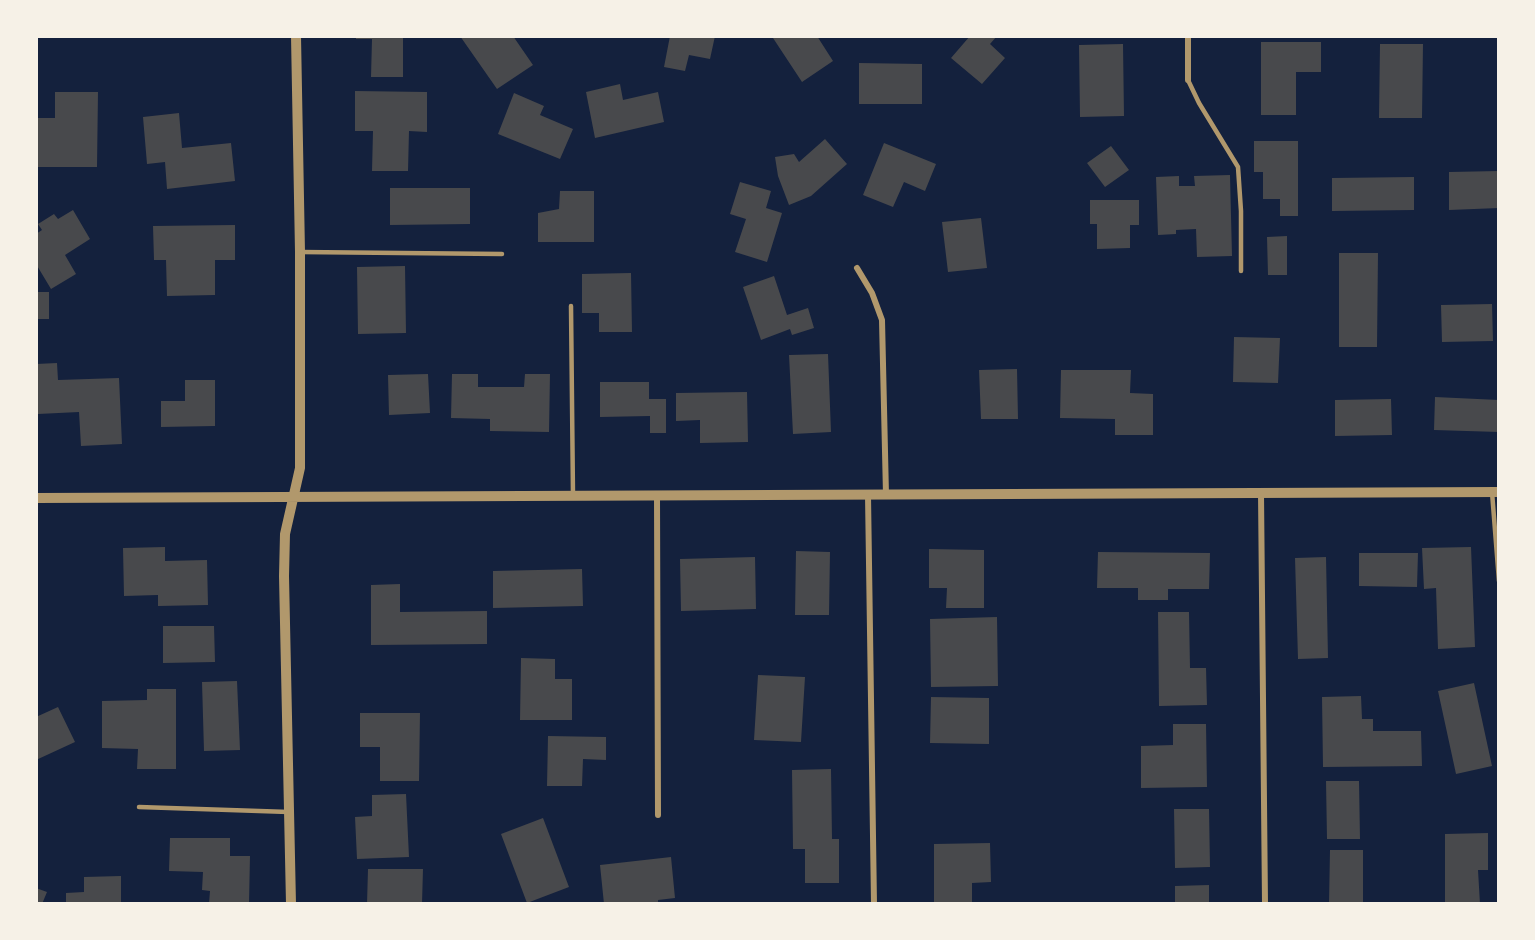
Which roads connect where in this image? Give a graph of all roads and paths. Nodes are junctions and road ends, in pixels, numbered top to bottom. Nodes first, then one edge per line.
1 (296, 36) edge
2 (1188, 36) edge
3 (1188, 80) joint
4 (300, 252) junction
5 (502, 254) dead end
6 (857, 268) dead end
7 (1241, 271) dead end
8 (571, 306) dead end
9 (1261, 492) junction
10 (1496, 492) edge
11 (868, 495) junction
12 (886, 495) junction
13 (294, 496) junction
14 (573, 496) junction
15 (657, 496) junction
16 (36, 498) edge
17 (1499, 581) edge
18 (139, 807) dead end
19 (290, 812) junction
20 (658, 815) dead end
21 (291, 904) edge
22 (874, 904) edge
23 (1265, 904) edge

1 - 4 street
2 - 3 street
3 - 7 lane
4 - 5 lane
4 - 13 street
6 - 12 street
8 - 14 lane
9 - 10 street
9 - 12 street
9 - 23 street
10 - 17 lane
11 - 12 street
11 - 15 street
11 - 22 street
13 - 14 street
13 - 16 street
13 - 19 street
14 - 15 street
15 - 20 street
18 - 19 lane
19 - 21 street

